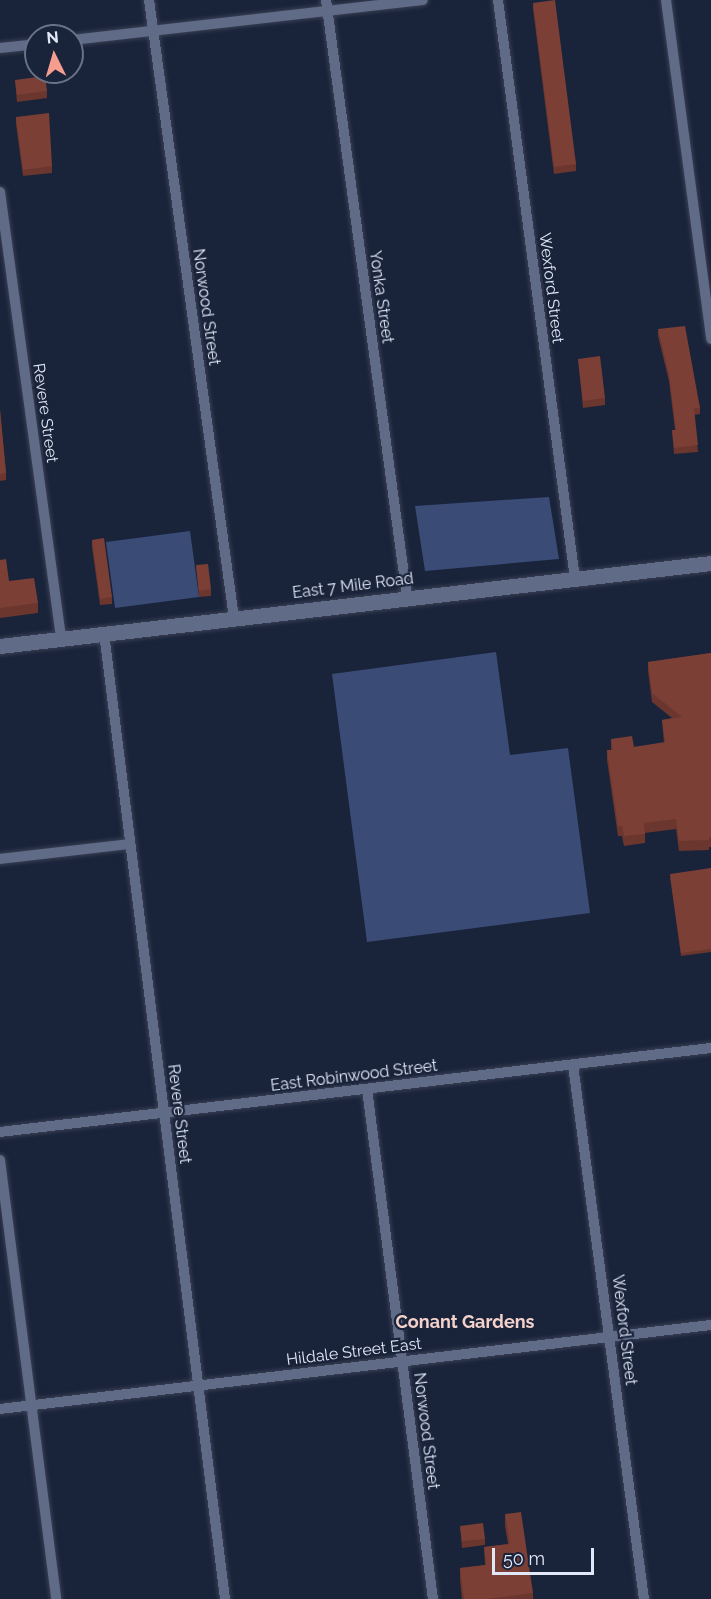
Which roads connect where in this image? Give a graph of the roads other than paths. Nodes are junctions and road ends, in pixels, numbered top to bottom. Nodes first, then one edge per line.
1 (149, 0) edge
2 (423, 0) edge
3 (498, 0) edge
4 (666, 0) edge
5 (327, 5) edge
6 (153, 31) junction
7 (84, 39) edge
8 (24, 45) edge
9 (0, 48) edge
10 (0, 192) edge
11 (711, 339) edge
12 (711, 563) edge
13 (575, 579) junction
14 (406, 597) junction
15 (234, 618) junction
16 (104, 633) junction
17 (61, 638) junction
18 (0, 646) edge
19 (130, 844) junction
20 (0, 860) edge
21 (711, 1048) edge
22 (573, 1065) junction
23 (367, 1089) junction
24 (163, 1113) junction
25 (0, 1132) edge
26 (0, 1160) edge
27 (711, 1325) edge
28 (610, 1338) junction
29 (401, 1362) junction
30 (198, 1386) junction
31 (31, 1406) junction
32 (0, 1409) edge
33 (56, 1599) edge
34 (225, 1599) edge
35 (432, 1599) edge
36 (644, 1599) edge

1 - 6 street, Norwood Street
2 - 5 street
3 - 13 street, Wexford Street
4 - 11 street
5 - 6 street
5 - 14 street, Yonka Street
6 - 7 street
6 - 15 street, Norwood Street
8 - 9 street
10 - 17 street, Revere Street
12 - 13 street, East 7 Mile Road
13 - 14 street, East 7 Mile Road
14 - 15 street, East 7 Mile Road
15 - 16 street, East 7 Mile Road
16 - 17 street, East 7 Mile Road
16 - 19 street, Revere Street
17 - 18 street, East 7 Mile Road
19 - 20 street
19 - 24 street, Revere Street
21 - 22 street, East Robinwood Street
22 - 23 street, East Robinwood Street
22 - 28 street, Wexford Street
23 - 24 street, East Robinwood Street
23 - 29 street, Norwood Street
24 - 25 street, East Robinwood Street
24 - 30 street, Revere Street
26 - 31 street
27 - 28 street, Hildale Street East
28 - 29 street, Hildale Street East
28 - 36 street, Wexford Street
29 - 30 street, Hildale Street East
29 - 35 street, Norwood Street
30 - 31 street, Hildale Street East
30 - 34 street, Revere Street
31 - 32 street, Hildale Street East
31 - 33 street

